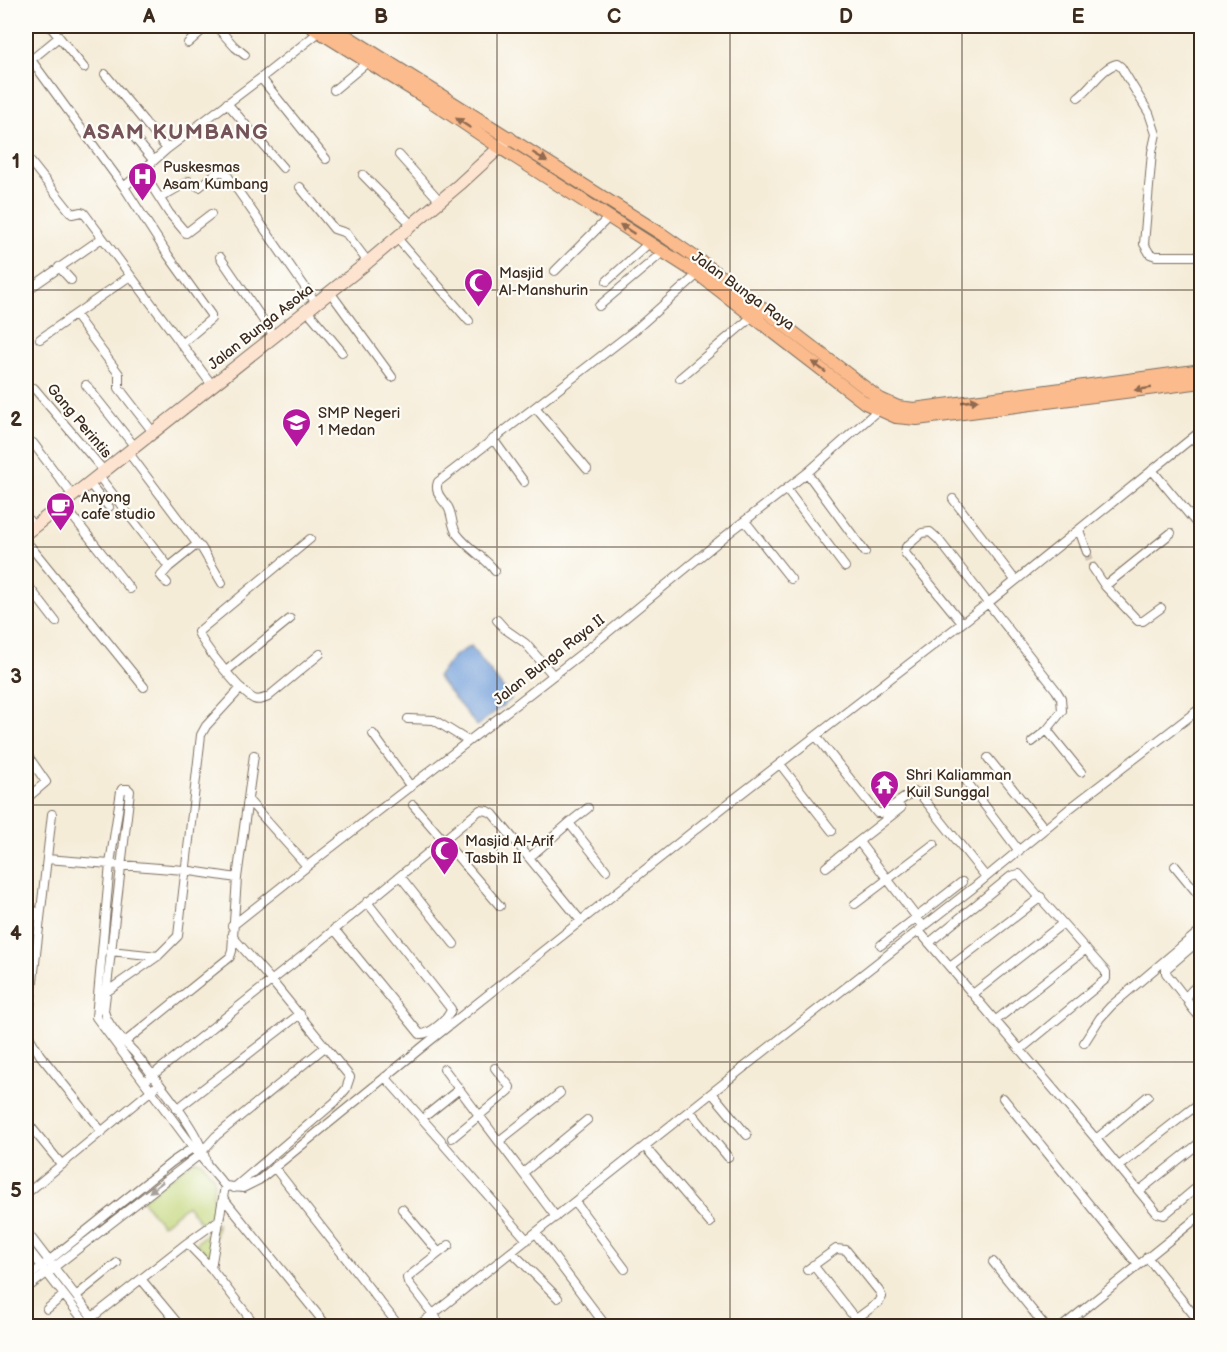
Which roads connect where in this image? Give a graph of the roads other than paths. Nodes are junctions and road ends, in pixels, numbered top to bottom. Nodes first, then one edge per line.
1 (50, 26) edge
2 (92, 26) edge
3 (107, 26) edge
4 (207, 26) edge
5 (216, 26) edge
6 (322, 27) edge
7 (59, 37) junction
8 (188, 43) dead end
9 (245, 55) dead end
10 (28, 56) edge
11 (369, 61) junction
12 (84, 68) dead end
13 (105, 74) dead end
14 (261, 78) junction
15 (334, 90) dead end
16 (1078, 97) dead end
17 (227, 103) junction
18 (134, 137) dead end
19 (510, 138) junction
20 (499, 147) junction
21 (167, 148) junction
22 (399, 155) dead end
23 (26, 156) edge
24 (326, 159) dead end
25 (153, 160) junction
26 (283, 168) dead end
27 (142, 171) junction
28 (363, 175) dead end
29 (124, 187) junction
30 (300, 187) dead end
31 (160, 198) junction
32 (440, 201) junction
33 (212, 214) dead end
34 (609, 217) junction
35 (412, 225) junction
36 (102, 238) junction
37 (397, 238) junction
38 (649, 243) junction
39 (663, 252) junction
40 (1201, 255) edge
41 (220, 257) dead end
42 (368, 262) junction
43 (59, 267) junction
44 (555, 271) dead end
45 (698, 274) junction
46 (130, 276) junction
47 (71, 280) dead end
48 (608, 281) dead end
49 (26, 291) edge
50 (330, 292) junction
51 (599, 306) dead end
52 (312, 307) junction
53 (75, 315) junction
54 (762, 318) junction
55 (469, 321) dead end
56 (274, 336) junction
57 (40, 339) dead end
58 (181, 344) junction
59 (342, 352) dead end
60 (1202, 370) edge
61 (392, 377) dead end
62 (680, 378) dead end
63 (1202, 382) edge
64 (86, 385) dead end
65 (212, 385) junction
66 (34, 388) dead end
67 (1084, 392) junction
68 (535, 407) junction
69 (878, 410) junction
70 (1202, 430) edge
71 (153, 432) junction
72 (493, 439) junction
73 (33, 443) dead end
74 (132, 449) junction
75 (587, 469) dead end
76 (1152, 470) junction
77 (807, 473) junction
78 (97, 477) junction
79 (524, 482) dead end
80 (786, 489) junction
81 (953, 499) dead end
82 (68, 500) junction
83 (109, 507) dead end
84 (26, 516) edge
85 (745, 521) junction
86 (29, 530) edge
87 (1079, 530) junction
88 (1202, 530) edge
89 (1171, 533) dead end
90 (310, 538) dead end
91 (26, 541) edge
92 (198, 545) junction
93 (865, 552) dead end
94 (1087, 552) tunnel mouth
95 (169, 567) junction
96 (845, 567) dead end
97 (1093, 568) tunnel mouth
98 (495, 571) dead end
99 (791, 579) dead end
100 (1015, 580) junction
101 (26, 583) edge
102 (167, 583) dead end
103 (222, 583) dead end
104 (1105, 586) junction
105 (130, 589) dead end
106 (988, 603) junction
107 (1161, 608) dead end
108 (290, 619) dead end
109 (497, 620) dead end
110 (56, 622) dead end
111 (962, 623) junction
112 (320, 654) dead end
113 (226, 671) junction
114 (554, 675) junction
115 (144, 687) dead end
116 (241, 688) junction
117 (1202, 708) edge
118 (408, 719) dead end
119 (1047, 730) junction
120 (373, 734) dead end
121 (816, 736) junction
122 (468, 741) junction
123 (1032, 742) dead end
124 (26, 753) edge
125 (254, 755) dead end
126 (988, 758) dead end
127 (780, 764) junction
128 (1081, 772) dead end
129 (967, 782) dead end
130 (411, 786) junction
131 (26, 800) edge
132 (249, 801) junction
133 (412, 805) dead end
134 (588, 808) dead end
135 (901, 808) dead end
136 (51, 814) dead end
137 (569, 823) junction
138 (1045, 829) junction
139 (832, 831) dead end
140 (443, 842) junction
141 (859, 842) junction
142 (934, 844) dead end
143 (1019, 851) junction
144 (530, 857) junction
145 (47, 859) junction
146 (111, 864) junction
147 (121, 865) junction
148 (307, 866) junction
149 (1175, 866) dead end
150 (826, 867) dead end
151 (184, 870) junction
152 (606, 870) dead end
153 (400, 876) junction
154 (237, 878) junction
155 (986, 878) junction
156 (888, 880) junction
157 (962, 882) dead end
158 (1041, 897) junction
159 (1202, 899) edge
160 (26, 901) edge
161 (368, 902) junction
162 (855, 904) dead end
163 (500, 906) dead end
164 (38, 912) junction
165 (917, 917) junction
166 (581, 921) junction
167 (26, 922) edge
168 (1062, 924) junction
169 (334, 929) junction
170 (922, 929) junction
171 (1202, 929) edge
172 (232, 931) junction
173 (1202, 938) edge
174 (929, 943) junction
175 (454, 944) dead end
176 (881, 945) dead end
177 (1086, 949) junction
178 (110, 951) junction
179 (158, 956) junction
180 (950, 967) junction
181 (271, 980) junction
182 (1202, 982) edge
183 (105, 993) junction
184 (973, 994) junction
185 (28, 1000) edge
186 (1187, 1000) junction
187 (300, 1014) junction
188 (1202, 1020) edge
189 (995, 1021) junction
190 (26, 1033) edge
191 (124, 1042) junction
192 (1084, 1043) dead end
193 (325, 1047) junction
194 (1020, 1050) junction
195 (495, 1068) dead end
196 (444, 1069) dead end
197 (152, 1075) junction
198 (386, 1077) junction
199 (144, 1082) junction
200 (158, 1083) junction
201 (458, 1090) junction
202 (150, 1091) junction
203 (711, 1093) junction
204 (560, 1094) dead end
205 (1148, 1096) dead end
206 (1003, 1098) dead end
207 (1202, 1101) edge
208 (177, 1109) junction
209 (690, 1111) junction
210 (428, 1114) dead end
211 (478, 1115) junction
212 (26, 1120) edge
213 (587, 1120) dead end
214 (102, 1132) junction
215 (747, 1135) dead end
216 (452, 1138) dead end
217 (1096, 1139) junction
218 (499, 1141) junction
219 (1202, 1141) edge
220 (645, 1147) junction
221 (199, 1149) junction
222 (728, 1157) dead end
223 (172, 1162) junction
224 (62, 1165) junction
225 (1119, 1166) junction
226 (274, 1167) junction
227 (178, 1170) junction
228 (523, 1173) junction
229 (1202, 1183) edge
230 (229, 1187) junction
231 (1139, 1191) junction
232 (26, 1194) edge
233 (224, 1199) junction
234 (574, 1202) junction
235 (402, 1209) dead end
236 (1202, 1214) edge
237 (556, 1217) junction
238 (98, 1220) junction
239 (219, 1220) junction
240 (710, 1222) dead end
241 (104, 1227) junction
242 (26, 1231) edge
243 (536, 1233) junction
244 (527, 1240) junction
245 (187, 1243) junction
246 (448, 1245) dead end
247 (26, 1246) edge
248 (512, 1252) junction
249 (440, 1253) junction
250 (1147, 1257) junction
251 (993, 1262) dead end
252 (117, 1263) dead end
253 (1138, 1265) junction
254 (48, 1267) junction
255 (211, 1268) junction
256 (625, 1269) dead end
257 (26, 1279) edge
258 (141, 1279) junction
259 (26, 1290) edge
260 (64, 1295) junction
261 (76, 1296) junction
262 (558, 1298) dead end
263 (47, 1309) dead end
264 (433, 1314) junction
265 (89, 1323) edge
266 (859, 1323) edge
267 (1202, 1325) edge
268 (99, 1326) edge
269 (180, 1326) edge
270 (256, 1326) edge
271 (327, 1326) edge
272 (399, 1326) edge
273 (418, 1326) edge
274 (442, 1326) edge
275 (606, 1326) edge
276 (1045, 1326) edge
277 (1063, 1326) edge

1 - 7 street
2 - 3 street
4 - 8 street
5 - 9 street
6 - 11 main road, Jalan Bunga Raya
6 - 14 street
6 - 19 main road, Jalan Bunga Raya
7 - 10 street
7 - 12 street
10 - 29 street
11 - 15 street
20 -> 11 main road, Jalan Bunga Raya
13 - 21 street
14 - 17 street
14 - 24 street
16 - 40 street
17 - 21 street
17 - 26 street
18 - 25 street
19 - 20 street, Jalan Bunga Asoka
19 -> 54 main road, Jalan Bunga Raya
20 - 32 street, Jalan Bunga Asoka
20 - 34 main road, Jalan Bunga Raya
21 - 25 street
22 - 32 street
23 - 36 street
25 - 27 street
27 - 29 street
27 - 31 street
28 - 35 street
29 - 58 street
30 - 42 street
31 - 33 street
31 - 52 street
32 - 35 street, Jalan Bunga Asoka
38 -> 34 main road, Jalan Bunga Raya
34 - 44 street
35 - 37 street, Jalan Bunga Asoka
36 - 43 street
36 - 46 street
37 - 42 street, Jalan Bunga Asoka
37 - 55 street
38 - 39 main road, Jalan Bunga Raya
38 - 48 street
39 - 45 main road, Jalan Bunga Raya
39 - 51 street
41 - 56 street
42 - 50 street, Jalan Bunga Asoka
43 - 47 street
43 - 49 street
45 - 54 main road, Jalan Bunga Raya
45 - 68 street
46 - 53 street
46 - 58 street
50 - 52 street, Jalan Bunga Asoka
50 - 61 street
52 - 56 street, Jalan Bunga Asoka
52 - 59 street
53 - 57 street
53 - 71 street
54 - 62 street
54 -> 67 main road, Jalan Bunga Raya
69 -> 54 main road, Jalan Bunga Raya
56 - 65 street, Jalan Bunga Asoka
58 - 65 street
60 - 67 main road, Jalan Bunga Raya
63 -> 67 main road, Jalan Bunga Raya
64 - 74 street
65 - 71 street, Jalan Bunga Asoka
66 - 78 street, Gang Perintis
67 - 69 main road, Jalan Bunga Raya
68 - 72 street
68 - 75 street
69 - 77 street, Jalan Bunga Raya II
70 - 76 street
71 - 74 street, Jalan Bunga Asoka
72 - 79 street
72 - 98 street
73 - 82 street
74 - 78 street, Jalan Bunga Asoka
74 - 92 street
76 - 87 street
76 - 88 street
77 - 80 street, Jalan Bunga Raya II
77 - 93 street
78 - 82 street, Jalan Bunga Asoka
78 - 83 street
78 - 95 street
80 - 85 street, Jalan Bunga Raya II
80 - 96 street
81 - 100 street
82 - 86 street, Jalan Bunga Asoka
82 - 105 street
84 - 86 street
85 - 99 street
85 - 114 street, Jalan Bunga Raya II
87 - 94 street
87 - 100 street
89 - 104 street
90 - 113 street
91 - 115 street
92 - 95 street
92 - 103 street
95 - 102 street
97 - 104 street
100 - 106 street
101 - 110 street
104 - 107 street
106 - 111 street
106 - 111 street
106 - 119 street
108 - 113 street
109 - 114 street
111 - 121 street
112 - 116 street
113 - 116 street
114 - 122 street, Jalan Bunga Raya II
116 - 151 street
117 - 138 street
118 - 122 street
119 - 123 street
119 - 128 street
120 - 130 street
121 - 127 street
121 - 155 street
122 - 130 street, Jalan Bunga Raya II
124 - 131 street
125 - 132 street
126 - 138 street
127 - 139 street
127 - 166 street
129 - 143 street
130 - 148 street, Jalan Bunga Raya II
132 - 148 street
132 - 154 street
133 - 140 street
134 - 137 street
135 - 141 street
136 - 145 street
137 - 144 street
137 - 152 street
138 - 143 street
140 - 144 street
140 - 153 street
140 - 163 street
141 - 150 street
141 - 156 street
142 - 156 street
143 - 155 street
144 - 166 street
145 - 146 street
145 - 164 street
146 - 147 street
146 - 147 street
146 - 199 street
147 - 151 street
147 - 178 street
148 - 172 street, Jalan Bunga Raya II
149 - 159 street
151 - 154 street
151 - 179 street
153 - 161 street
153 - 175 street
154 - 172 street
155 - 170 street
156 - 162 street
156 - 165 street
157 - 165 street
158 - 168 street
158 - 174 street
158 - 180 street
160 - 164 street
161 - 169 street
161 - 169 street
164 - 167 street
164 - 185 street
165 - 170 street
165 - 176 street
166 - 198 street
168 - 177 street
168 - 184 street
169 - 181 street
170 - 174 street
170 - 203 street
171 - 192 street
172 - 181 street
172 - 191 street
173 - 186 street
174 - 180 street
177 - 189 street
177 - 194 street
178 - 179 street
178 - 183 street
179 - 183 street
180 - 184 street
181 - 187 street
181 - 197 street
182 - 186 street
183 - 191 street
184 - 189 street
185 - 190 street
186 - 188 street
187 - 193 street
187 - 208 street
189 - 194 street
190 - 214 street
191 - 197 street
193 - 221 street
193 - 230 street
194 - 217 street
195 - 211 street
196 - 201 street
197 - 199 street
197 - 200 street
198 - 226 street
198 - 244 street
199 - 202 street
200 - 202 street
200 - 208 street
201 - 210 street
201 - 211 street
202 - 214 street
202 - 221 street
203 - 209 street
203 - 215 street
204 - 218 street
205 - 217 street
206 - 253 street
207 - 225 street
208 - 221 street
209 - 220 street
209 - 222 street
211 - 216 street
211 - 218 street
212 - 224 street
213 - 228 street
214 - 224 street
217 - 225 street
218 - 228 street
219 - 231 street
220 - 234 street
220 - 240 street
221 - 223 street
221 - 227 street
221 - 230 street
223 - 227 street
223 - 238 street
224 - 232 street
225 - 231 street
226 - 230 street
226 - 272 street
227 -> 241 street
228 - 237 street
229 - 231 street
230 - 233 street
233 - 239 street
233 - 271 street
234 - 237 street
234 - 256 street
235 - 249 street
236 - 250 street
237 - 243 street
238 - 241 street
238 - 254 street
239 - 245 street
239 - 255 street
241 - 254 street
242 - 254 street
243 - 244 street
243 - 275 street
244 - 248 street
245 - 255 street
245 - 258 street
246 - 249 street
247 - 254 street
248 - 262 street
248 - 264 street
249 - 264 street
250 - 253 street
250 - 267 street
251 - 276 street
252 - 261 street
253 - 277 street
254 - 257 street
254 - 259 street
254 - 260 street
254 - 261 street
255 - 270 street
258 - 265 street
258 - 269 street
260 - 263 street
260 - 265 street
261 - 265 street
264 - 273 street
264 - 274 street
265 - 268 street
266 - 266 street

